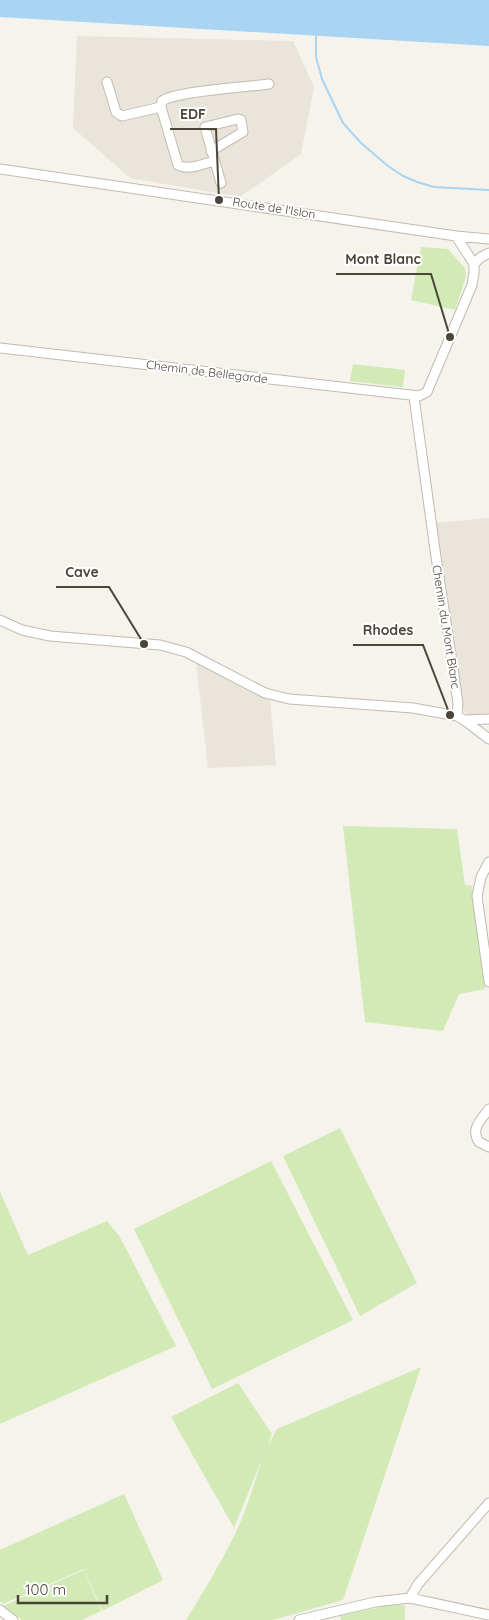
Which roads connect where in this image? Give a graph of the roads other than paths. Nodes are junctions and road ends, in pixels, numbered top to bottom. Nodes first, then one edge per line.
1 (107, 82) dead end
2 (270, 84) dead end
3 (161, 107) junction
4 (212, 151) junction
5 (214, 161) junction
6 (0, 168) edge
7 (221, 183) dead end
8 (456, 236) junction
9 (489, 239) edge
10 (489, 253) edge
11 (474, 264) junction
12 (0, 348) edge
13 (414, 397) junction
14 (0, 620) edge
15 (460, 718) junction
16 (489, 719) edge
17 (489, 739) edge
18 (489, 862) edge
19 (489, 982) edge
20 (489, 1109) edge
21 (489, 1147) edge
22 (489, 1503) edge
23 (410, 1598) junction
24 (0, 1610) edge
25 (489, 1615) edge
26 (13, 1620) edge
27 (298, 1620) edge

1 - 3 street
2 - 3 street
3 - 5 street
4 - 4 street
4 - 5 street
5 - 7 street
6 - 8 street, Route de l'Islon
8 - 9 street, Route de l'Islon
8 - 11 street
10 - 11 street
11 - 13 street
12 - 13 street, Chemin de Bellegarde
13 - 15 street, Chemin du Mont Blanc
14 - 15 street
15 - 16 street
15 - 17 street
18 - 19 street
20 - 21 street
22 - 23 street
23 - 25 street
23 - 27 street
24 - 26 street

